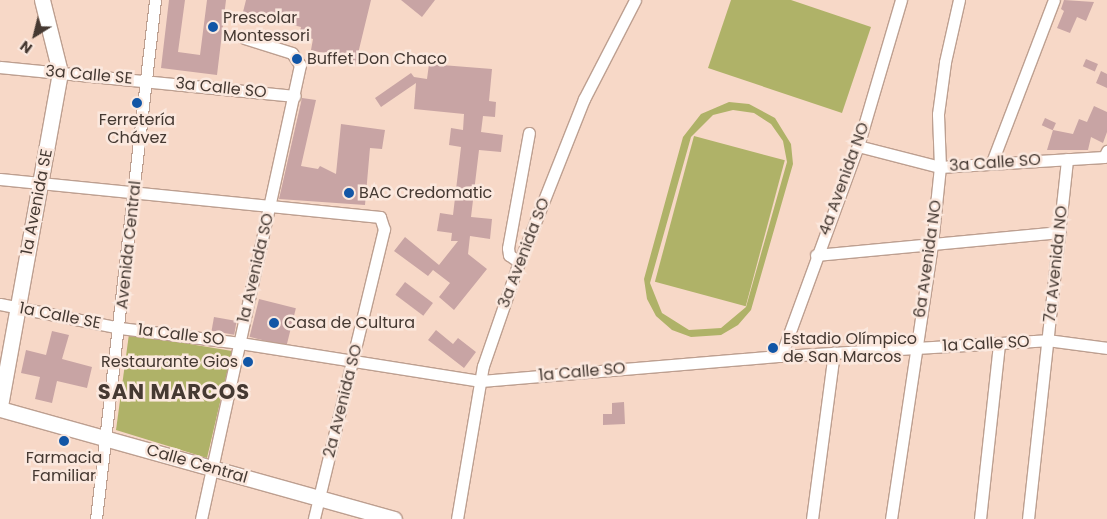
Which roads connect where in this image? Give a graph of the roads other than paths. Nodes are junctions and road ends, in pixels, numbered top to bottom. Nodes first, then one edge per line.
1 (42, 0) edge
2 (155, 0) edge
3 (635, 0) edge
4 (901, 0) edge
5 (959, 0) edge
6 (1054, 0) edge
7 (244, 38) dead end
8 (0, 67) edge
9 (60, 72) junction
10 (148, 80) junction
11 (295, 96) junction
12 (529, 133) dead end
13 (858, 146) junction
14 (1106, 154) edge
15 (1067, 159) junction
16 (992, 162) junction
17 (940, 167) junction
18 (0, 179) edge
19 (40, 184) junction
20 (134, 195) junction
21 (270, 208) junction
22 (1060, 232) junction
23 (932, 244) junction
24 (816, 256) junction
25 (519, 262) junction
26 (0, 304) edge
27 (17, 308) junction
28 (120, 328) junction
29 (1047, 340) junction
30 (240, 343) junction
31 (999, 343) junction
32 (915, 348) junction
33 (1107, 348) edge
34 (834, 352) junction
35 (781, 356) junction
36 (353, 362) junction
37 (481, 381) junction
38 (0, 407) edge
39 (104, 438) junction
40 (212, 468) junction
41 (318, 498) junction
42 (96, 519) edge
43 (201, 519) edge
44 (314, 519) edge
45 (394, 519) edge
46 (457, 519) edge
47 (812, 519) edge
48 (891, 519) edge
49 (980, 519) edge
50 (1028, 519) edge

1 - 9 main road, 1a Avenida SE
2 - 10 street, Avenida Central
3 - 25 street, 3a Avenida SO
4 - 13 street, 4a Avenida NO
5 - 17 street, 6a Avenida NO
6 - 16 street
7 - 11 street, 1a Avenida SO
8 - 9 street, 3a Calle SE
9 - 10 street, 3a Calle SE
9 - 19 main road, 1a Avenida SE
10 - 11 street, 3a Calle SO
10 - 20 street, Avenida Central
11 - 21 street, 1a Avenida SO
12 - 25 street
13 - 17 street, 3a Calle SO
13 - 24 street, 4a Avenida NO
14 - 15 street, 3a Calle SO
15 - 16 street, 3a Calle SO
15 - 22 street, 7a Avenida NO
16 - 17 street, 3a Calle SO
17 - 23 street, 6a Avenida NO
18 - 19 street
19 - 20 street
19 - 27 main road, 1a Avenida SE
20 - 21 street
20 - 28 street, Avenida Central
21 - 30 street, 1a Avenida SO
21 - 36 street, 2a Avenida SO
22 - 23 street
22 - 29 street, 7a Avenida NO
23 - 24 street
23 - 32 street, 6a Avenida NO
24 - 35 street, 4a Avenida NO
25 - 37 street, 3a Avenida SO
26 - 27 street, 1a Calle SE
27 - 28 street, 1a Calle SE
27 - 38 main road, 1a Avenida SE
28 - 30 street, 1a Calle SO
28 - 39 street, Avenida Central
29 - 31 street, 1a Calle SO
29 - 33 street, 1a Calle SO
29 - 50 street, 7a Avenida NO
30 - 36 street, 1a Calle SO
30 - 40 street, 1a Avenida SO
31 - 32 street, 1a Calle SO
31 - 49 street
32 - 34 street, 1a Calle SO
32 - 48 street, 6a Avenida NO
34 - 35 street, 1a Calle SO
34 - 47 street
35 - 37 street, 1a Calle SO
36 - 37 street, 1a Calle SO
36 - 41 street, 2a Avenida SO
37 - 46 street, 3a Avenida SO
38 - 39 main road, Calle Central
39 - 40 main road, Calle Central
39 - 42 street, Avenida Central
40 - 41 main road, Calle Central
40 - 43 street, 1a Avenida SO
41 - 44 street, 2a Avenida SO
41 - 45 main road, Calle Central

